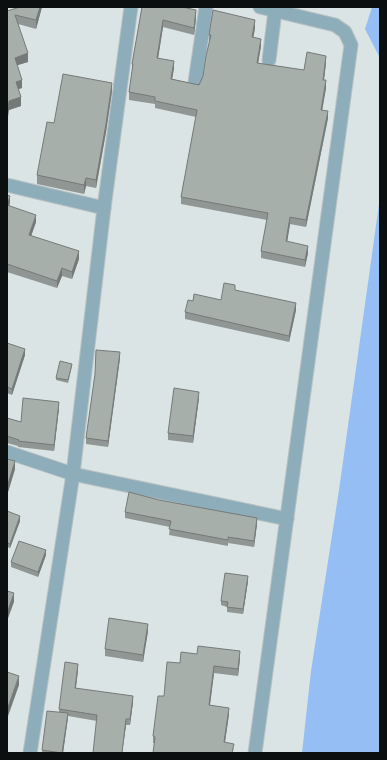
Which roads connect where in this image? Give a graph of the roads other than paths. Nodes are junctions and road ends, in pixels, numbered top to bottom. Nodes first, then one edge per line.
1 (131, 7) edge
2 (206, 7) edge
3 (260, 7) edge
4 (275, 11) junction
5 (269, 60) dead end
6 (195, 82) dead end
7 (7, 185) edge
8 (104, 208) junction
9 (7, 452) edge
10 (73, 474) junction
11 (287, 519) junction
12 (30, 753) edge
13 (255, 753) edge

1 - 8 street
2 - 6 street
3 - 4 street
4 - 5 street
4 - 11 street
7 - 8 street
8 - 10 street
9 - 10 street
10 - 11 street
10 - 12 street
11 - 13 street

